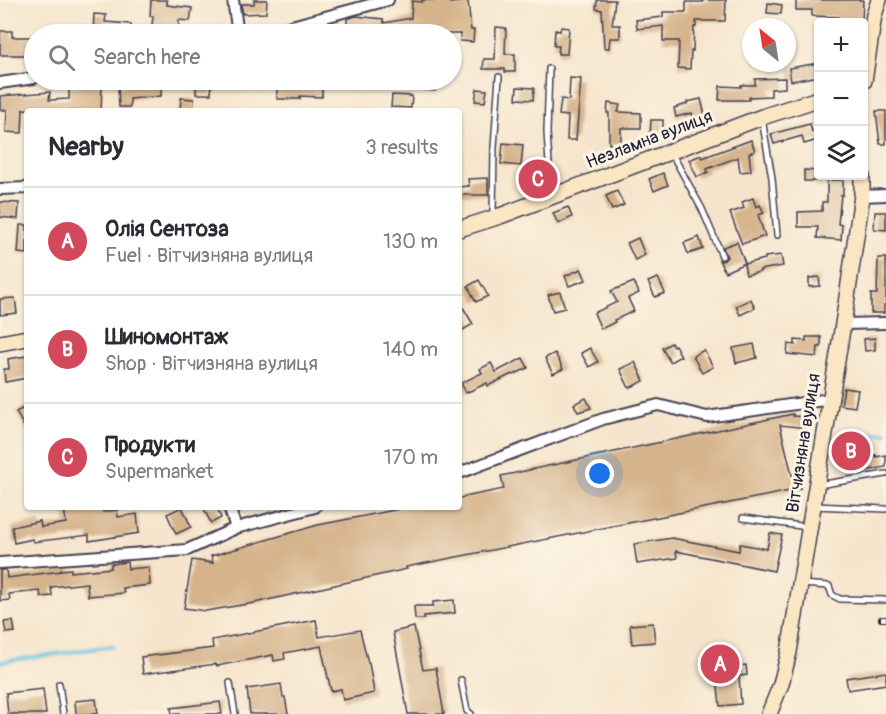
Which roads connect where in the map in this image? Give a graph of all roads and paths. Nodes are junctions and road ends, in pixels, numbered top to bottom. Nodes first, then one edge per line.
1 (233, 0) edge
2 (388, 0) edge
3 (879, 0) edge
4 (237, 24) edge
5 (299, 24) edge
6 (549, 69) dead end
7 (865, 72) edge
8 (499, 77) dead end
9 (24, 79) edge
10 (0, 83) edge
11 (814, 101) edge
12 (762, 117) junction
13 (671, 152) junction
14 (862, 180) edge
15 (24, 188) edge
16 (0, 189) edge
17 (886, 195) edge
18 (862, 196) junction
19 (551, 197) junction
20 (493, 218) junction
21 (462, 228) edge
22 (777, 235) dead end
23 (722, 256) dead end
24 (886, 323) edge
25 (843, 324) junction
26 (24, 339) edge
27 (0, 343) edge
28 (830, 399) junction
29 (462, 472) edge
30 (886, 474) edge
31 (816, 486) junction
32 (813, 506) junction
33 (886, 509) edge
34 (230, 510) edge
35 (304, 510) edge
36 (743, 518) dead end
37 (809, 527) junction
38 (236, 528) junction
39 (0, 563) edge
40 (800, 583) junction
41 (886, 600) edge
42 (461, 680) dead end
43 (230, 683) dead end
44 (59, 684) dead end
45 (63, 714) edge
46 (235, 714) edge
47 (471, 714) edge
48 (769, 714) edge

1 - 4 street
2 - 5 street
3 - 7 street
6 - 19 lane
8 - 20 lane
9 - 10 street
11 - 12 street, Незламна вулиця
12 - 13 street, Незламна вулиця
12 - 22 lane
13 - 19 street, Незламна вулиця
13 - 23 lane
14 - 18 street, Вітчизняна вулиця
15 - 16 street
17 - 18 street
18 - 25 street, Вітчизняна вулиця
19 - 20 street, Незламна вулиця
20 - 21 street, Незламна вулиця
24 - 25 street
25 - 28 street, Вітчизняна вулиця
26 - 27 street
28 - 29 street
28 - 31 street, Вітчизняна вулиця
30 - 31 lane
31 - 32 street, Вітчизняна вулиця
32 - 33 lane
32 - 37 street, Вітчизняна вулиця
34 - 38 street
35 - 38 street
36 - 37 lane
37 - 40 street, Вітчизняна вулиця
38 - 39 street
40 - 41 lane
40 - 48 street, Вітчизняна вулиця
42 - 47 lane
43 - 46 lane
44 - 45 lane

